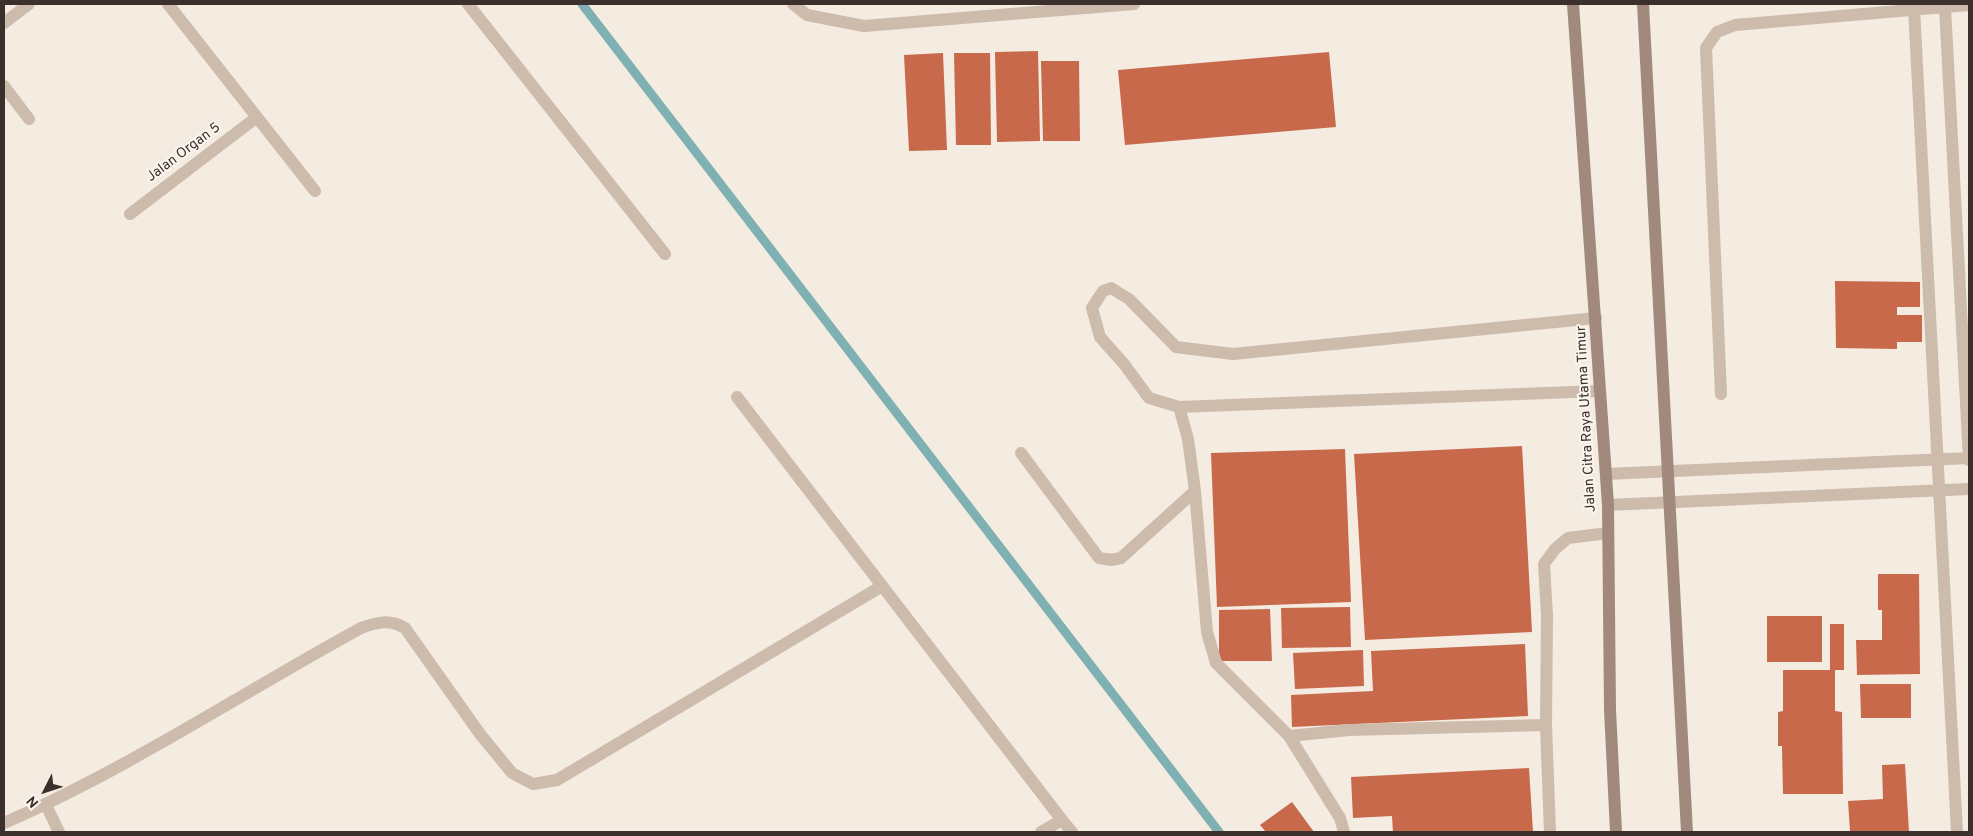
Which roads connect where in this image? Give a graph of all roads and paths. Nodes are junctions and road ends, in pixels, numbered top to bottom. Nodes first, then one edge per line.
1 (30, 4) edge
2 (168, 4) edge
3 (468, 4) edge
4 (793, 4) edge
5 (1134, 4) edge
6 (1573, 4) edge
7 (1643, 4) edge
8 (1969, 5) edge
9 (1945, 6) junction
10 (1914, 8) junction
11 (4, 23) edge
12 (4, 86) edge
13 (257, 117) junction
14 (29, 119) dead end
15 (315, 191) dead end
16 (130, 214) dead end
17 (664, 254) dead end
18 (1596, 318) junction
19 (1599, 391) junction
20 (1721, 394) dead end
21 (737, 396) dead end
22 (1179, 407) junction
23 (1021, 452) dead end
24 (1969, 458) edge
25 (1938, 459) junction
26 (1667, 472) junction
27 (1606, 474) junction
28 (1969, 489) edge
29 (1939, 490) junction
30 (1195, 491) junction
31 (1669, 503) junction
32 (1608, 506) junction
33 (1608, 533) junction
34 (882, 586) junction
35 (1546, 725) junction
36 (1289, 736) junction
37 (46, 805) junction
38 (1062, 820) junction
39 (4, 823) edge
40 (59, 832) edge
41 (1041, 832) edge
42 (1072, 832) edge
43 (1344, 832) edge
44 (1550, 832) edge
45 (1616, 832) edge
46 (1687, 832) edge
47 (1957, 832) edge

1 - 11 street
2 - 13 street
3 - 17 street
4 - 5 street
6 - 18 main road, Jalan Citra Raya Utama Timur
7 - 26 main road
8 - 9 street
9 - 10 street
9 - 24 street
10 - 20 street
10 - 25 street
12 - 14 street
13 - 15 street
13 - 16 street, Jalan Organ 5
18 - 19 main road, Jalan Citra Raya Utama Timur
18 - 22 street
19 - 22 street
19 - 27 main road, Jalan Citra Raya Utama Timur
21 - 34 street
22 - 30 street
23 - 30 street
24 - 25 street
25 - 26 street
25 - 29 street
26 - 27 street
26 - 31 main road
27 - 32 main road, Jalan Citra Raya Utama Timur
28 - 29 street
29 - 31 street
29 - 47 street
30 - 36 street
31 - 32 street
31 - 46 main road
32 - 33 main road, Jalan Citra Raya Utama Timur
33 - 35 street
33 - 45 main road, Jalan Citra Raya Utama Timur
34 - 37 street
34 - 38 street
35 - 36 street
35 - 44 street
36 - 43 street
37 - 39 street
37 - 40 street
38 - 41 street
38 - 42 street

